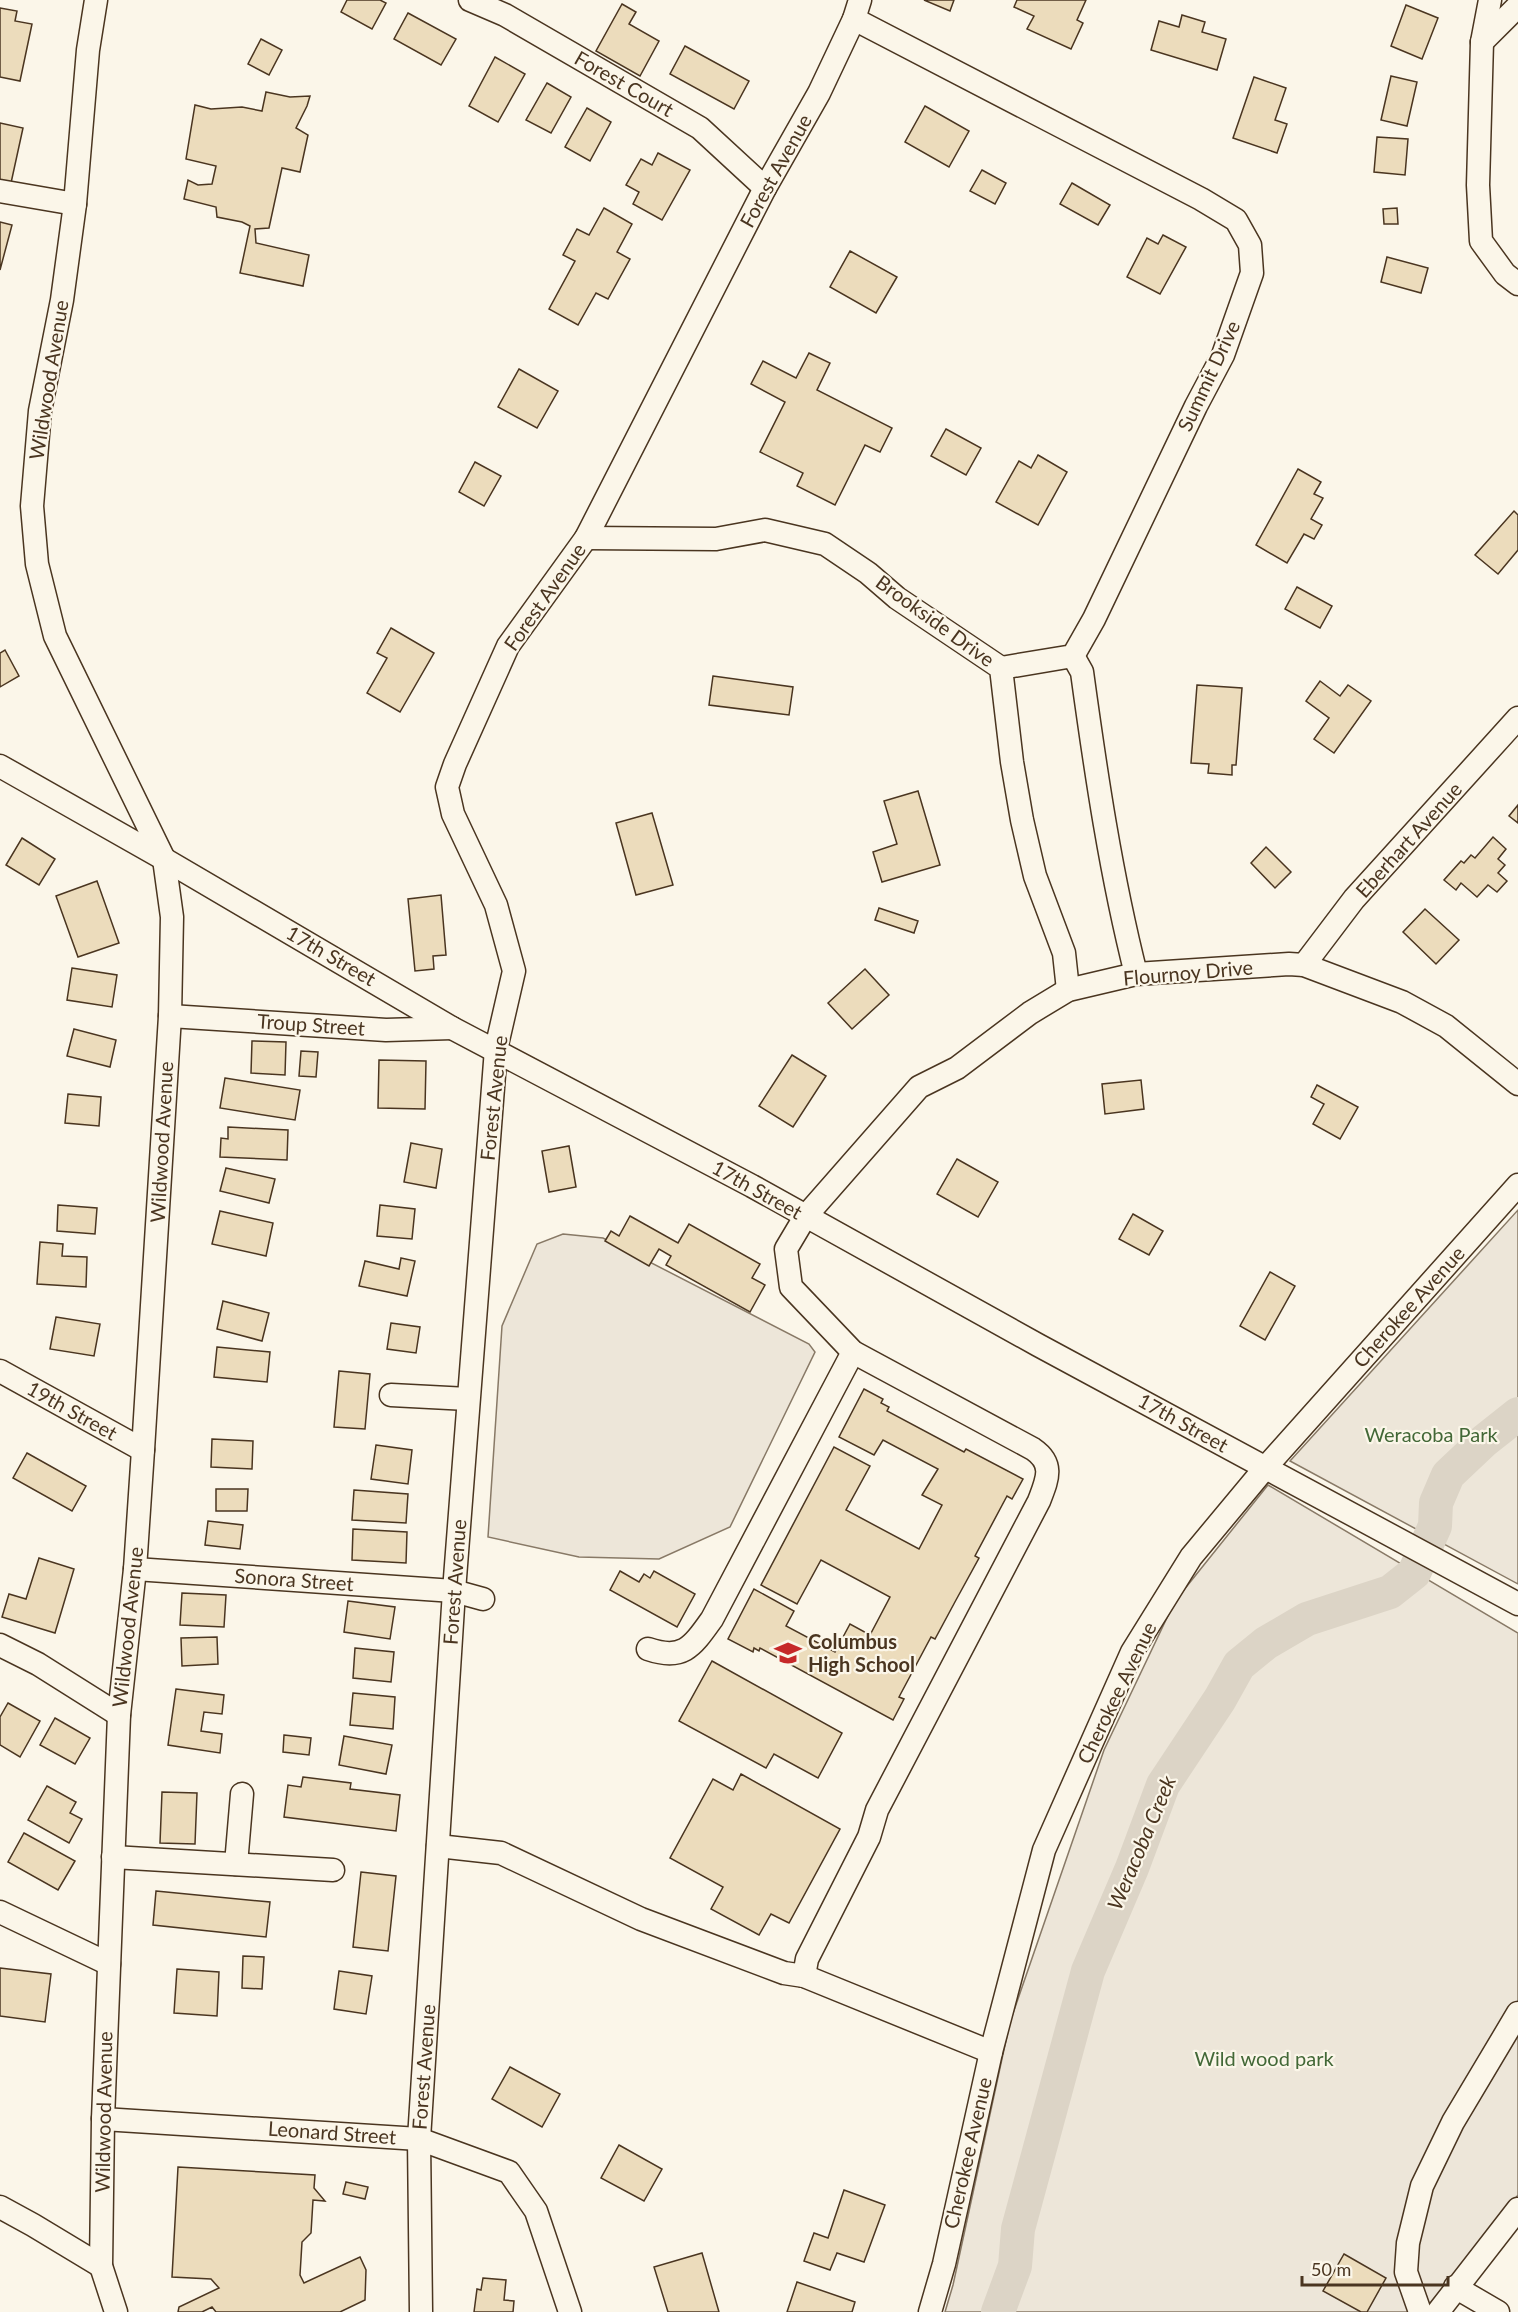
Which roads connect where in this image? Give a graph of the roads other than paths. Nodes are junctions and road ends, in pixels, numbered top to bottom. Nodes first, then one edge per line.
1 (96, 0) edge
2 (470, 0) edge
3 (1490, 0) edge
4 (858, 5) edge
5 (1518, 6) edge
6 (1482, 42) junction
7 (765, 188) junction
8 (0, 191) edge
9 (75, 204) junction
10 (1518, 284) edge
11 (586, 538) junction
12 (1073, 656) junction
13 (1000, 668) junction
14 (1518, 718) edge
15 (0, 766) edge
16 (164, 859) junction
17 (1304, 965) junction
18 (1136, 975) junction
19 (1068, 990) junction
20 (170, 1016) junction
21 (452, 1028) junction
22 (496, 1049) junction
23 (1518, 1084) edge
24 (1518, 1185) edge
25 (805, 1217) junction
26 (853, 1352) junction
27 (0, 1371) edge
28 (391, 1395) dead end
29 (468, 1399) junction
30 (143, 1450) junction
31 (1265, 1468) junction
32 (135, 1569) junction
33 (454, 1591) junction
34 (483, 1599) dead end
35 (1518, 1604) edge
36 (0, 1645) edge
37 (648, 1649) dead end
38 (119, 1714) junction
39 (242, 1794) dead end
40 (438, 1846) junction
41 (113, 1857) junction
42 (236, 1864) junction
43 (333, 1870) dead end
44 (0, 1912) edge
45 (109, 1964) junction
46 (804, 1976) junction
47 (1518, 2013) edge
48 (991, 2052) junction
49 (103, 2119) junction
50 (419, 2139) junction
51 (0, 2207) edge
52 (1518, 2209) edge
53 (101, 2266) junction
54 (1455, 2287) junction
55 (116, 2312) edge
56 (421, 2312) edge
57 (570, 2312) edge
58 (930, 2312) edge
59 (1420, 2312) edge
60 (1438, 2312) edge
61 (1498, 2312) edge

1 - 9 street, Wildwood Avenue
2 - 7 street, Forest Court
3 - 6 street
4 - 7 street, Forest Avenue
4 - 12 street, Summit Drive
5 - 6 street
6 - 10 street
7 - 11 street, Forest Avenue
8 - 9 street
9 - 16 street, Wildwood Avenue
11 - 13 street, Brookside Drive
11 - 22 street, Forest Avenue
12 - 13 street
12 - 18 street
13 - 19 street, Brookside Drive
14 - 17 street, Eberhart Avenue
15 - 16 street, 17th Street
16 - 20 street, Wildwood Avenue
16 - 21 street, 17th Street
17 - 18 street, Flournoy Drive
17 - 23 street, Flournoy Drive
18 - 19 street, Flournoy Drive
19 - 25 street, Flournoy Drive
20 - 21 street, Troup Street
20 - 30 street, Wildwood Avenue
21 - 22 street, 17th Street
22 - 25 street, 17th Street
22 - 29 street, Forest Avenue
24 - 31 street, Cherokee Avenue
25 - 26 street, Flournoy Drive
25 - 31 street, 17th Street
26 - 37 street
26 - 46 street, Flournoy Drive
27 - 30 street, 19th Street
28 - 29 street
29 - 33 street, Forest Avenue
30 - 32 street, Wildwood Avenue
31 - 35 street, 17th Street
31 - 48 street, Cherokee Avenue
32 - 33 street, Sonora Street
32 - 38 street, Wildwood Avenue
33 - 34 street, Sonora Street
33 - 40 street, Forest Avenue
36 - 38 street
38 - 41 street, Wildwood Avenue
39 - 42 street
40 - 46 street
40 - 50 street, Forest Avenue
41 - 42 street
41 - 45 street, Wildwood Avenue
42 - 43 street
44 - 45 street
45 - 49 street, Wildwood Avenue
46 - 48 street
47 - 59 street
48 - 58 street, Cherokee Avenue
49 - 50 street, Leonard Street
49 - 53 street, Wildwood Avenue
50 - 56 street, Forest Avenue
50 - 57 street, Leonard Street
51 - 53 street
52 - 54 street
53 - 55 street, Wildwood Avenue
54 - 60 street
54 - 61 street

